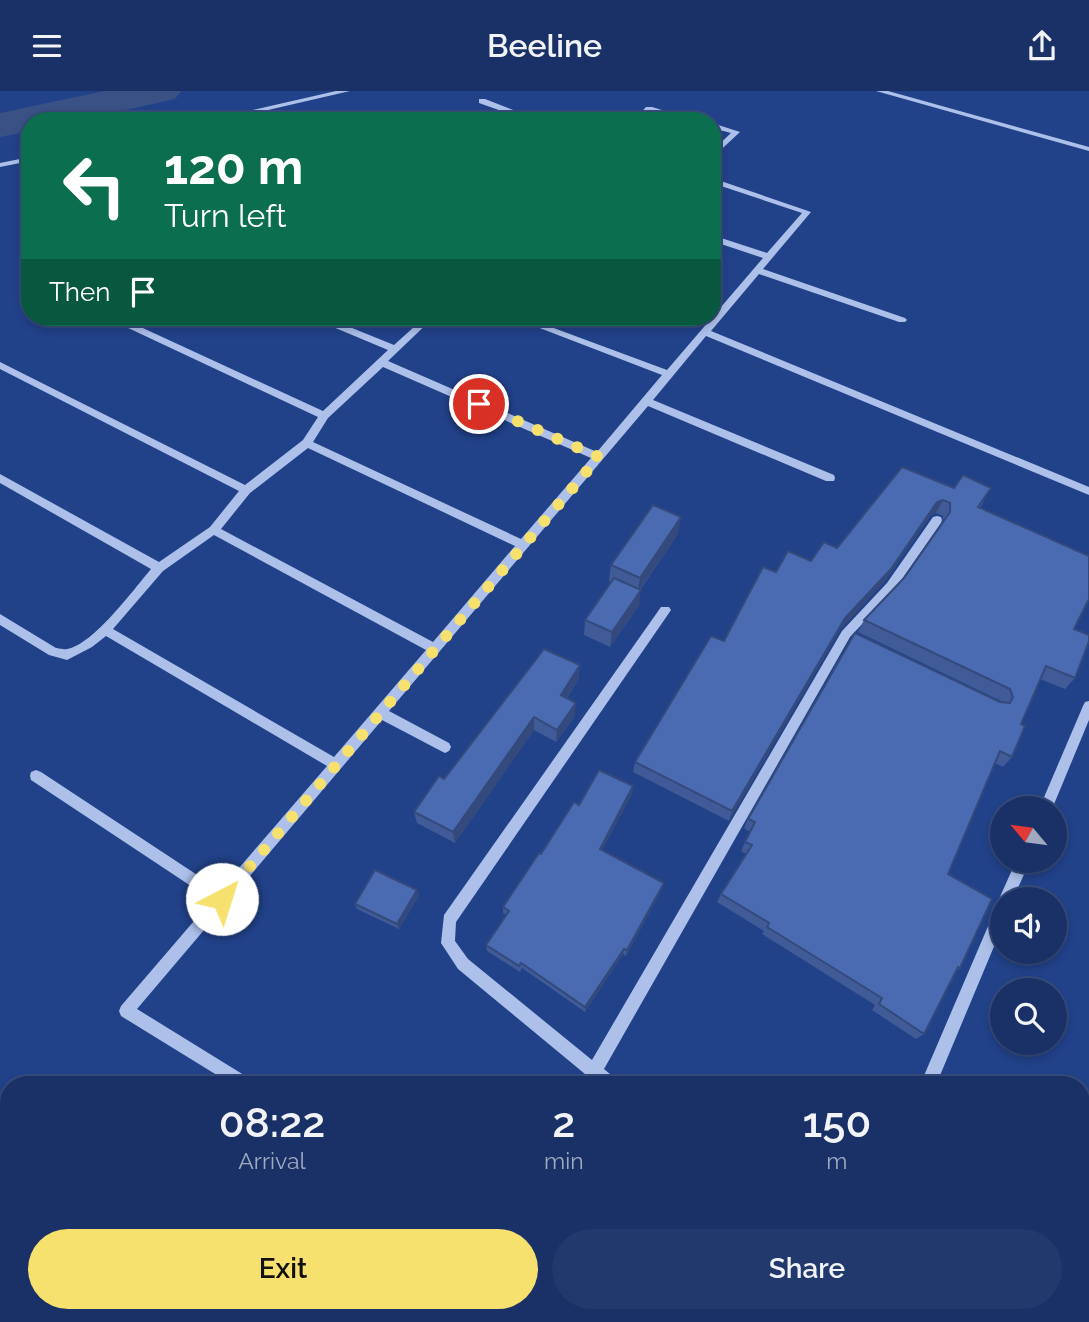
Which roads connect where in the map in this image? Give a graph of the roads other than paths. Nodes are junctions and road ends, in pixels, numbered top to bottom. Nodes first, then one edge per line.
1 (346, 91) edge
2 (880, 91) edge
3 (482, 101) dead end
4 (249, 112) edge
5 (513, 112) edge
6 (721, 128) edge
7 (721, 147) edge
8 (1089, 149) edge
9 (21, 161) edge
10 (0, 165) edge
11 (721, 183) edge
12 (721, 241) edge
13 (769, 257) junction
14 (758, 270) junction
15 (721, 309) edge
16 (901, 320) dead end
17 (131, 326) edge
18 (339, 326) edge
19 (421, 326) edge
20 (540, 326) edge
21 (708, 326) edge
22 (704, 332) junction
23 (396, 350) junction
24 (383, 363) junction
25 (0, 365) edge
26 (669, 374) junction
27 (646, 401) junction
28 (324, 416) junction
29 (307, 443) junction
30 (599, 457) junction
31 (0, 478) edge
32 (830, 478) dead end
33 (246, 490) junction
34 (1089, 491) edge
35 (937, 520) edge
36 (214, 530) junction
37 (523, 545) junction
38 (159, 568) junction
39 (665, 611) dead end
40 (0, 619) edge
41 (105, 630) junction
42 (435, 649) junction
43 (1089, 706) edge
44 (381, 713) junction
45 (445, 747) dead end
46 (336, 765) junction
47 (36, 776) dead end
48 (1051, 796) edge
49 (222, 899) junction
50 (990, 939) edge
51 (594, 1071) junction
52 (232, 1076) edge
53 (592, 1076) edge
54 (600, 1076) edge
55 (932, 1076) edge

1 - 4 street
2 - 8 street
3 - 5 street
6 - 7 street
9 - 10 street
11 - 13 street
12 - 13 street
13 - 14 street
14 - 15 street
14 - 16 street
17 - 28 street
18 - 23 street
19 - 23 street
20 - 26 street
21 - 22 street
22 - 26 street
22 - 34 street
23 - 24 street
24 - 28 street
24 - 30 street
25 - 33 street
26 - 27 street
27 - 30 street
27 - 32 street
28 - 29 street
29 - 33 street
29 - 37 street
30 - 37 street
31 - 38 street
33 - 36 street
35 - 51 street
36 - 38 street
36 - 42 street
37 - 42 street
38 - 41 street
39 - 51 street
40 - 41 street
41 - 46 street
42 - 44 street
43 - 48 street
44 - 45 street
44 - 46 street
46 - 49 street
47 - 49 street
49 - 52 street
50 - 55 street
51 - 53 street
51 - 54 street

